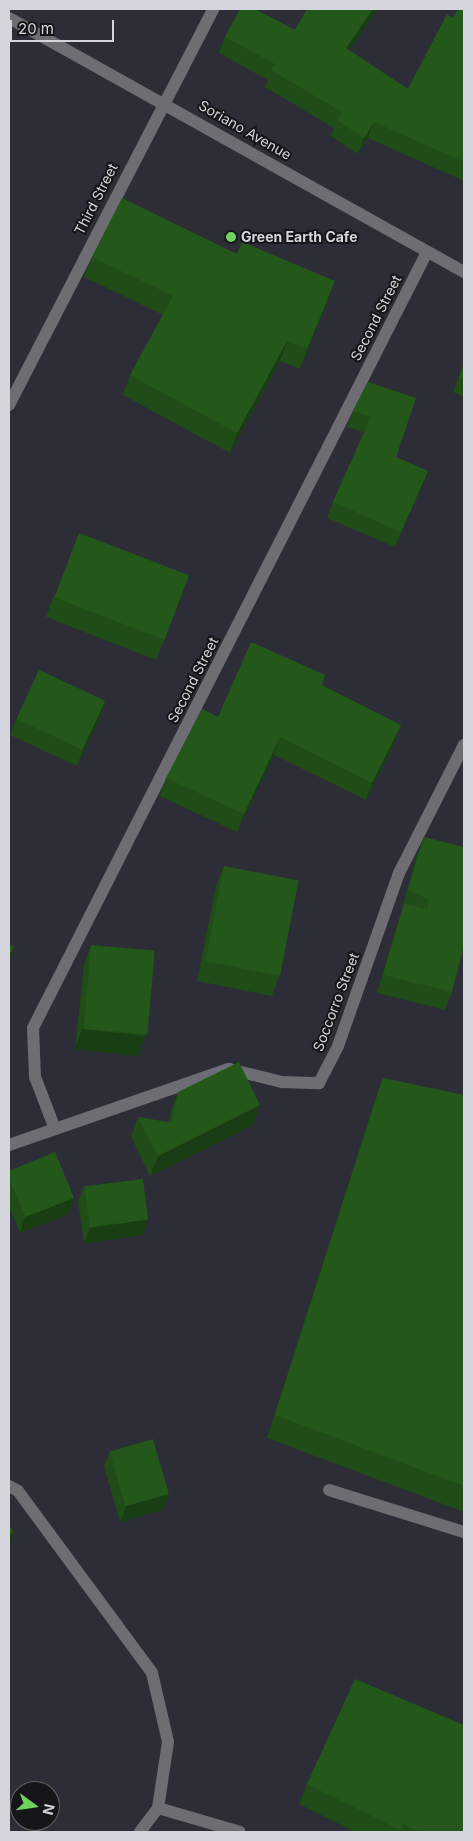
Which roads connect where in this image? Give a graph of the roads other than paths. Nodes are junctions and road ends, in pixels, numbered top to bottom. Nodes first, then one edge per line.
1 (213, 9) edge
2 (9, 18) edge
3 (162, 101) junction
4 (427, 252) junction
5 (464, 272) edge
6 (9, 405) edge
7 (464, 745) edge
8 (55, 1129) junction
9 (9, 1145) edge
10 (9, 1486) edge
11 (329, 1490) dead end
12 (464, 1532) edge
13 (158, 1808) junction
14 (140, 1832) edge
15 (240, 1832) edge

1 - 3 street, Third Street
2 - 3 street, Soriano Avenue
3 - 4 street, Soriano Avenue
3 - 6 street, Third Street
4 - 5 street, Soriano Avenue
4 - 8 street, Second Street
7 - 8 street, Soccorro Street
8 - 9 street, Soccorro Street
10 - 13 street
11 - 12 street
13 - 14 street
13 - 15 street

